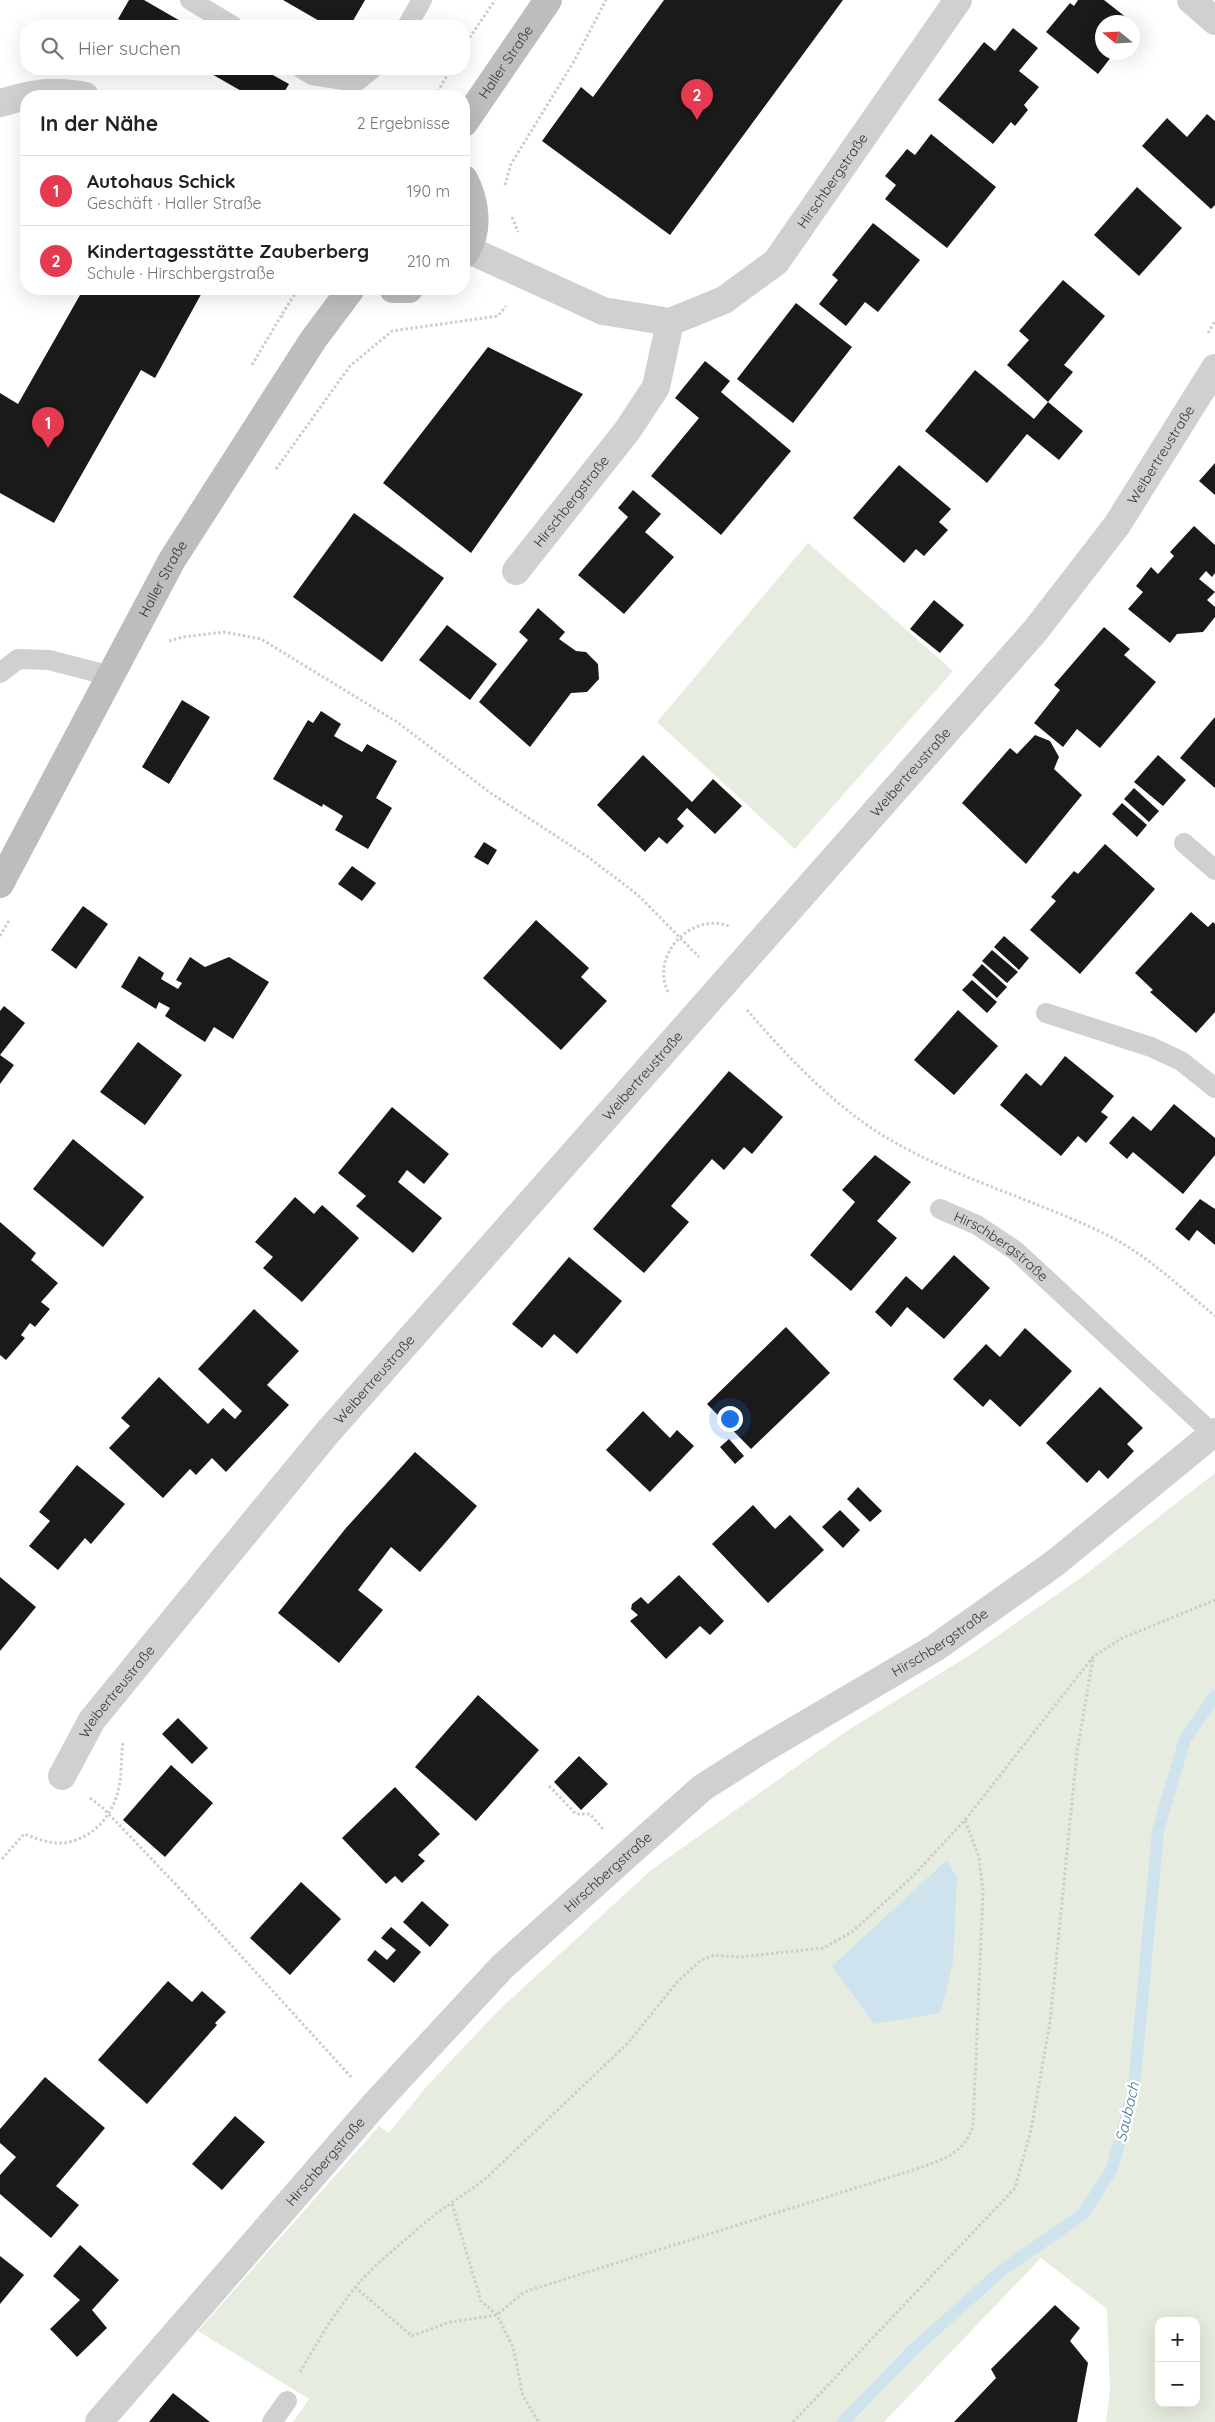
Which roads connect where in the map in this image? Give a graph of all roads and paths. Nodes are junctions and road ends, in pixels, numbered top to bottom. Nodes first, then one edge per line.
1 (190, 0) edge
2 (422, 0) edge
3 (495, 0) edge
4 (548, 0) edge
5 (606, 0) edge
6 (958, 0) edge
7 (1191, 0) edge
8 (223, 20) edge
9 (410, 20) edge
10 (1215, 21) edge
11 (470, 37) edge
12 (312, 75) edge
13 (365, 75) edge
14 (447, 75) edge
15 (439, 90) edge
16 (20, 97) edge
17 (0, 103) edge
18 (470, 115) edge
19 (505, 188) dead end
20 (470, 191) edge
21 (511, 214) dead end
22 (470, 240) edge
23 (470, 254) edge
24 (526, 276) junction
25 (347, 295) edge
26 (670, 322) junction
27 (1215, 368) edge
28 (270, 477) dead end
29 (516, 571) dead end
30 (127, 646) junction
31 (0, 673) edge
32 (111, 676) junction
33 (1184, 843) dead end
34 (1215, 870) edge
35 (0, 884) edge
36 (14, 912) dead end
37 (0, 936) edge
38 (724, 982) junction
39 (1046, 1013) dead end
40 (1215, 1088) edge
41 (940, 1209) dead end
42 (1215, 1316) edge
43 (1214, 1433) edge
44 (1215, 1600) edge
45 (1093, 1657) junction
46 (62, 1776) dead end
47 (549, 1786) dead end
48 (103, 1808) dead end
49 (965, 1820) junction
50 (604, 1832) dead end
51 (375, 2104) junction
52 (452, 2204) junction
53 (356, 2287) junction
54 (497, 2315) junction
55 (287, 2401) joint
56 (100, 2422) edge
57 (272, 2422) edge
58 (539, 2422) edge
59 (793, 2422) edge

1 - 8 lane
2 - 9 lane
3 - 11 path
4 - 18 street, Haller Straße
5 - 19 path
6 - 26 street, Hirschbergstraße
7 - 10 street
12 - 13 lane
14 - 15 path
16 - 17 street
20 - 22 street
21 - 24 path
23 - 24 street
24 - 26 street
24 - 28 path
25 - 30 street, Haller Straße
26 - 29 street, Hirschbergstraße
27 - 38 street, Weibertreustraße
30 - 32 street, Haller Straße
30 - 38 path
31 - 32 lane
32 - 35 street, Haller Straße
33 - 34 lane
36 - 37 path
38 - 42 path
38 - 46 street, Weibertreustraße
39 - 40 lane
41 - 43 lane, Hirschbergstraße
43 - 51 street, Hirschbergstraße
44 - 45 path
45 - 49 path
45 - 59 path
47 - 50 path
48 - 51 path
49 - 52 path
49 - 54 path
51 - 56 street, Hirschbergstraße
52 - 53 path
52 - 54 path
53 - 54 path
53 - 55 path
54 - 58 path
55 - 57 lane

